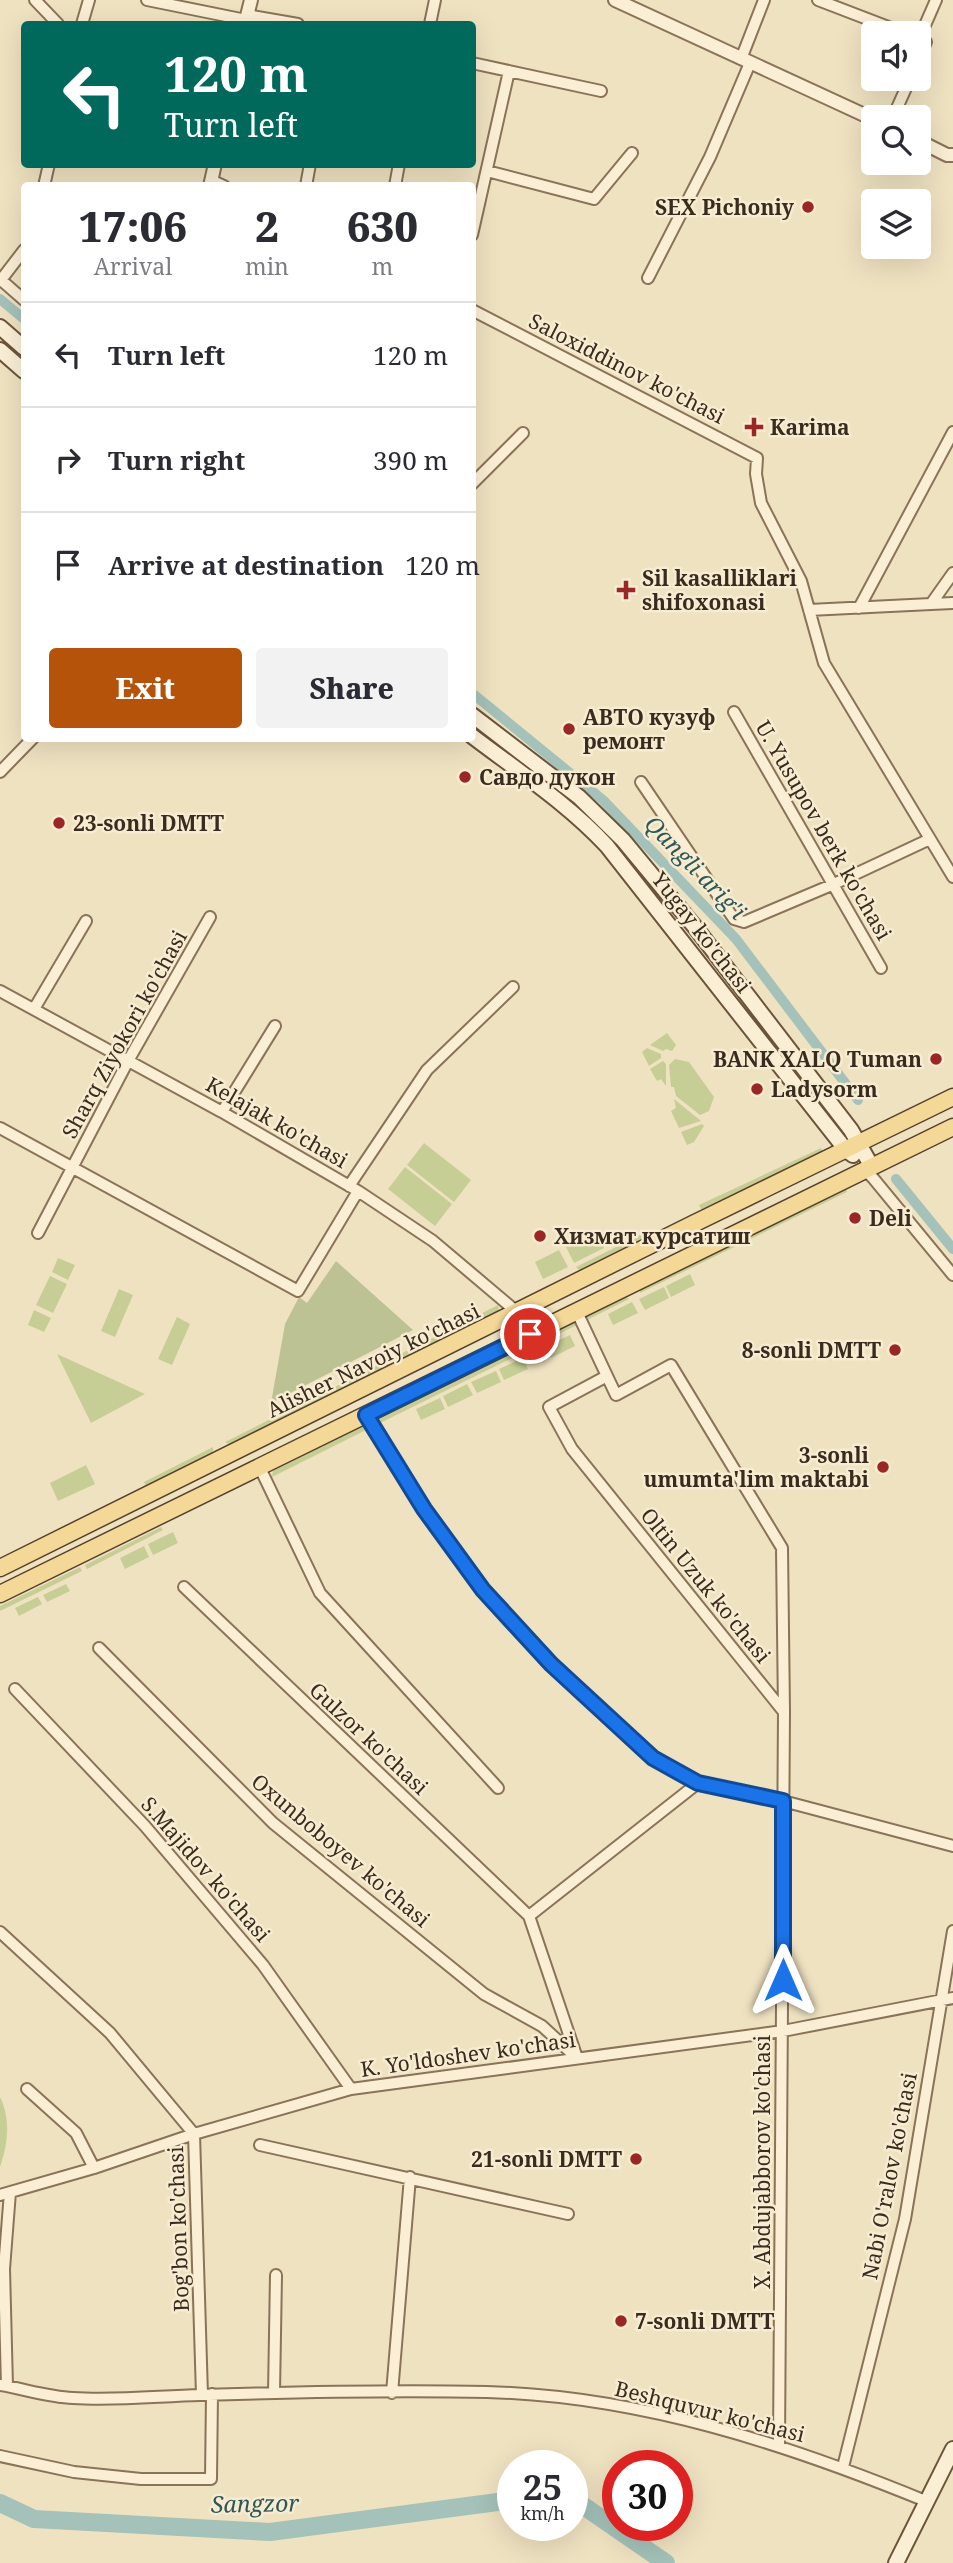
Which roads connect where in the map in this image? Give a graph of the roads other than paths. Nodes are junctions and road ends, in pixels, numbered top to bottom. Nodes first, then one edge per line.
1 (35, 0) edge
2 (89, 0) edge
3 (147, 0) edge
4 (251, 0) edge
5 (435, 0) edge
6 (615, 0) edge
7 (764, 0) edge
8 (818, 0) edge
9 (936, 0) edge
10 (246, 20) edge
11 (55, 21) edge
12 (83, 21) edge
13 (431, 21) edge
14 (873, 21) edge
15 (927, 21) edge
16 (746, 61) junction
17 (476, 64) edge
18 (509, 71) junction
19 (601, 92) dead end
20 (861, 114) edge
21 (931, 147) edge
22 (632, 153) dead end
23 (953, 155) edge
24 (487, 171) junction
25 (476, 218) edge
26 (21, 254) edge
27 (648, 278) dead end
28 (1, 279) edge
29 (21, 297) edge
30 (476, 312) edge
31 (0, 327) edge
32 (21, 345) edge
33 (0, 350) edge
34 (21, 368) edge
35 (953, 432) edge
36 (523, 433) dead end
37 (476, 480) edge
38 (953, 573) edge
39 (953, 603) edge
40 (931, 604) junction
41 (859, 608) junction
42 (809, 610) junction
43 (734, 712) dead end
44 (476, 718) edge
45 (476, 739) edge
46 (29, 742) edge
47 (0, 772) edge
48 (641, 782) dead end
49 (930, 839) junction
50 (953, 877) edge
51 (834, 884) junction
52 (210, 917) dead end
53 (86, 920) dead end
54 (881, 968) dead end
55 (513, 987) dead end
56 (0, 991) edge
57 (34, 1009) junction
58 (275, 1026) dead end
59 (128, 1061) junction
60 (953, 1097) edge
61 (222, 1112) junction
62 (953, 1127) edge
63 (0, 1128) edge
64 (858, 1155) junction
65 (72, 1169) junction
66 (354, 1189) junction
67 (38, 1233) dead end
68 (953, 1275) edge
69 (576, 1310) junction
70 (517, 1312) junction
71 (607, 1376) junction
72 (366, 1415) junction
73 (260, 1468) junction
74 (185, 1476) junction
75 (196, 1499) junction
76 (0, 1568) edge
77 (184, 1587) dead end
78 (0, 1594) edge
79 (99, 1648) dead end
80 (15, 1689) dead end
81 (784, 1712) junction
82 (698, 1783) junction
83 (499, 1788) dead end
84 (783, 1801) junction
85 (953, 1846) edge
86 (529, 1916) junction
87 (953, 1931) edge
88 (0, 1932) edge
89 (953, 1998) edge
90 (940, 2000) junction
91 (783, 2031) junction
92 (577, 2058) junction
93 (27, 2089) dead end
94 (351, 2089) junction
95 (194, 2134) junction
96 (260, 2145) dead end
97 (94, 2168) junction
98 (411, 2177) junction
99 (5, 2194) edge
100 (568, 2214) dead end
101 (276, 2275) dead end
102 (3, 2386) edge
103 (274, 2393) junction
104 (392, 2393) junction
105 (207, 2394) junction
106 (779, 2445) junction
107 (953, 2449) edge
108 (0, 2455) edge
109 (843, 2467) junction
110 (928, 2502) junction
111 (896, 2563) edge

1 - 11 street
2 - 12 street
3 - 10 street
4 - 10 street
5 - 13 street
6 - 16 street
7 - 16 street
8 - 14 street
9 - 15 street
16 - 20 street
16 - 27 street
17 - 18 street
18 - 19 street
18 - 24 street
21 - 23 street
22 - 24 street
24 - 25 street
26 - 28 street
28 - 29 street
30 - 42 street, Saloxiddinov ko'chasi
31 - 32 main road
33 - 34 main road
35 - 41 street
36 - 37 street
38 - 40 street
39 - 40 street
40 - 41 street
41 - 42 street
42 - 49 street, Saloxiddinov ko'chasi
43 - 51 street, U. Yusupov berk ko'chasi
44 - 64 main road, Yugay ko'chasi
45 - 64 main road, Yugay ko'chasi
46 - 47 street
48 - 51 street
49 - 50 street, Saloxiddinov ko'chasi
49 - 51 street
51 - 54 street, U. Yusupov berk ko'chasi
52 - 59 street, Sharq Ziyokori ko'chasi
53 - 57 street
55 - 66 street
56 - 57 street, Kelajak ko'chasi
57 - 59 street, Kelajak ko'chasi
58 - 61 street
59 - 61 street, Kelajak ko'chasi
59 - 65 street, Sharq Ziyokori ko'chasi
60 - 64 main road, Alisher Navoiy ko'chasi
61 - 66 street, Kelajak ko'chasi
62 - 64 main road, Alisher Navoiy ko'chasi
63 - 65 street, Sharq Ziyokori ko'chasi
64 - 68 street
64 - 69 main road, Alisher Navoiy ko'chasi
64 - 70 main road, Alisher Navoiy ko'chasi
65 - 66 street, Sharq Ziyokori ko'chasi
65 - 67 street, Sharq Ziyokori ko'chasi
66 - 70 street, Kelajak ko'chasi
69 - 71 street
69 - 72 main road, Alisher Navoiy ko'chasi
70 - 74 main road, Alisher Navoiy ko'chasi
71 - 81 street, Oltin Uzuk ko'chasi
71 - 81 street, X. Abdujabborov ko'chasi
72 - 73 main road, Alisher Navoiy ko'chasi
72 - 82 street
73 - 75 main road, Alisher Navoiy ko'chasi
73 - 83 street
74 - 75 main road
74 - 76 main road, Alisher Navoiy ko'chasi
75 - 78 main road, Alisher Navoiy ko'chasi
77 - 86 street, Gulzor ko'chasi
79 - 92 street, Oxunboboyev ko'chasi
80 - 94 street, S.Majidov ko'chasi
81 - 84 street, X. Abdujabborov ko'chasi
82 - 84 street
82 - 86 street
84 - 85 street
84 - 91 street, X. Abdujabborov ko'chasi
86 - 92 street, Gulzor ko'chasi
87 - 90 street, Nabi O'ralov ko'chasi
88 - 95 street, Bog'bon ko'chasi
89 - 90 street, K. Yo'ldoshev ko'chasi
90 - 91 street, K. Yo'ldoshev ko'chasi
90 - 109 street, Nabi O'ralov ko'chasi
91 - 92 street, K. Yo'ldoshev ko'chasi
91 - 106 street, X. Abdujabborov ko'chasi
92 - 94 street, K. Yo'ldoshev ko'chasi
93 - 97 street
94 - 95 street, K. Yo'ldoshev ko'chasi
95 - 97 street, K. Yo'ldoshev ko'chasi
95 - 105 street, Bog'bon ko'chasi
96 - 98 street
97 - 99 street, K. Yo'ldoshev ko'chasi
98 - 100 street
98 - 104 street
99 - 102 street
101 - 103 street
102 - 105 street, Beshquvur ko'chasi
103 - 104 street, Beshquvur ko'chasi
103 - 105 street, Beshquvur ko'chasi
104 - 106 street, Beshquvur ko'chasi
105 - 108 street
106 - 109 street, Beshquvur ko'chasi
107 - 110 main road
109 - 110 street, Beshquvur ko'chasi
110 - 111 main road

